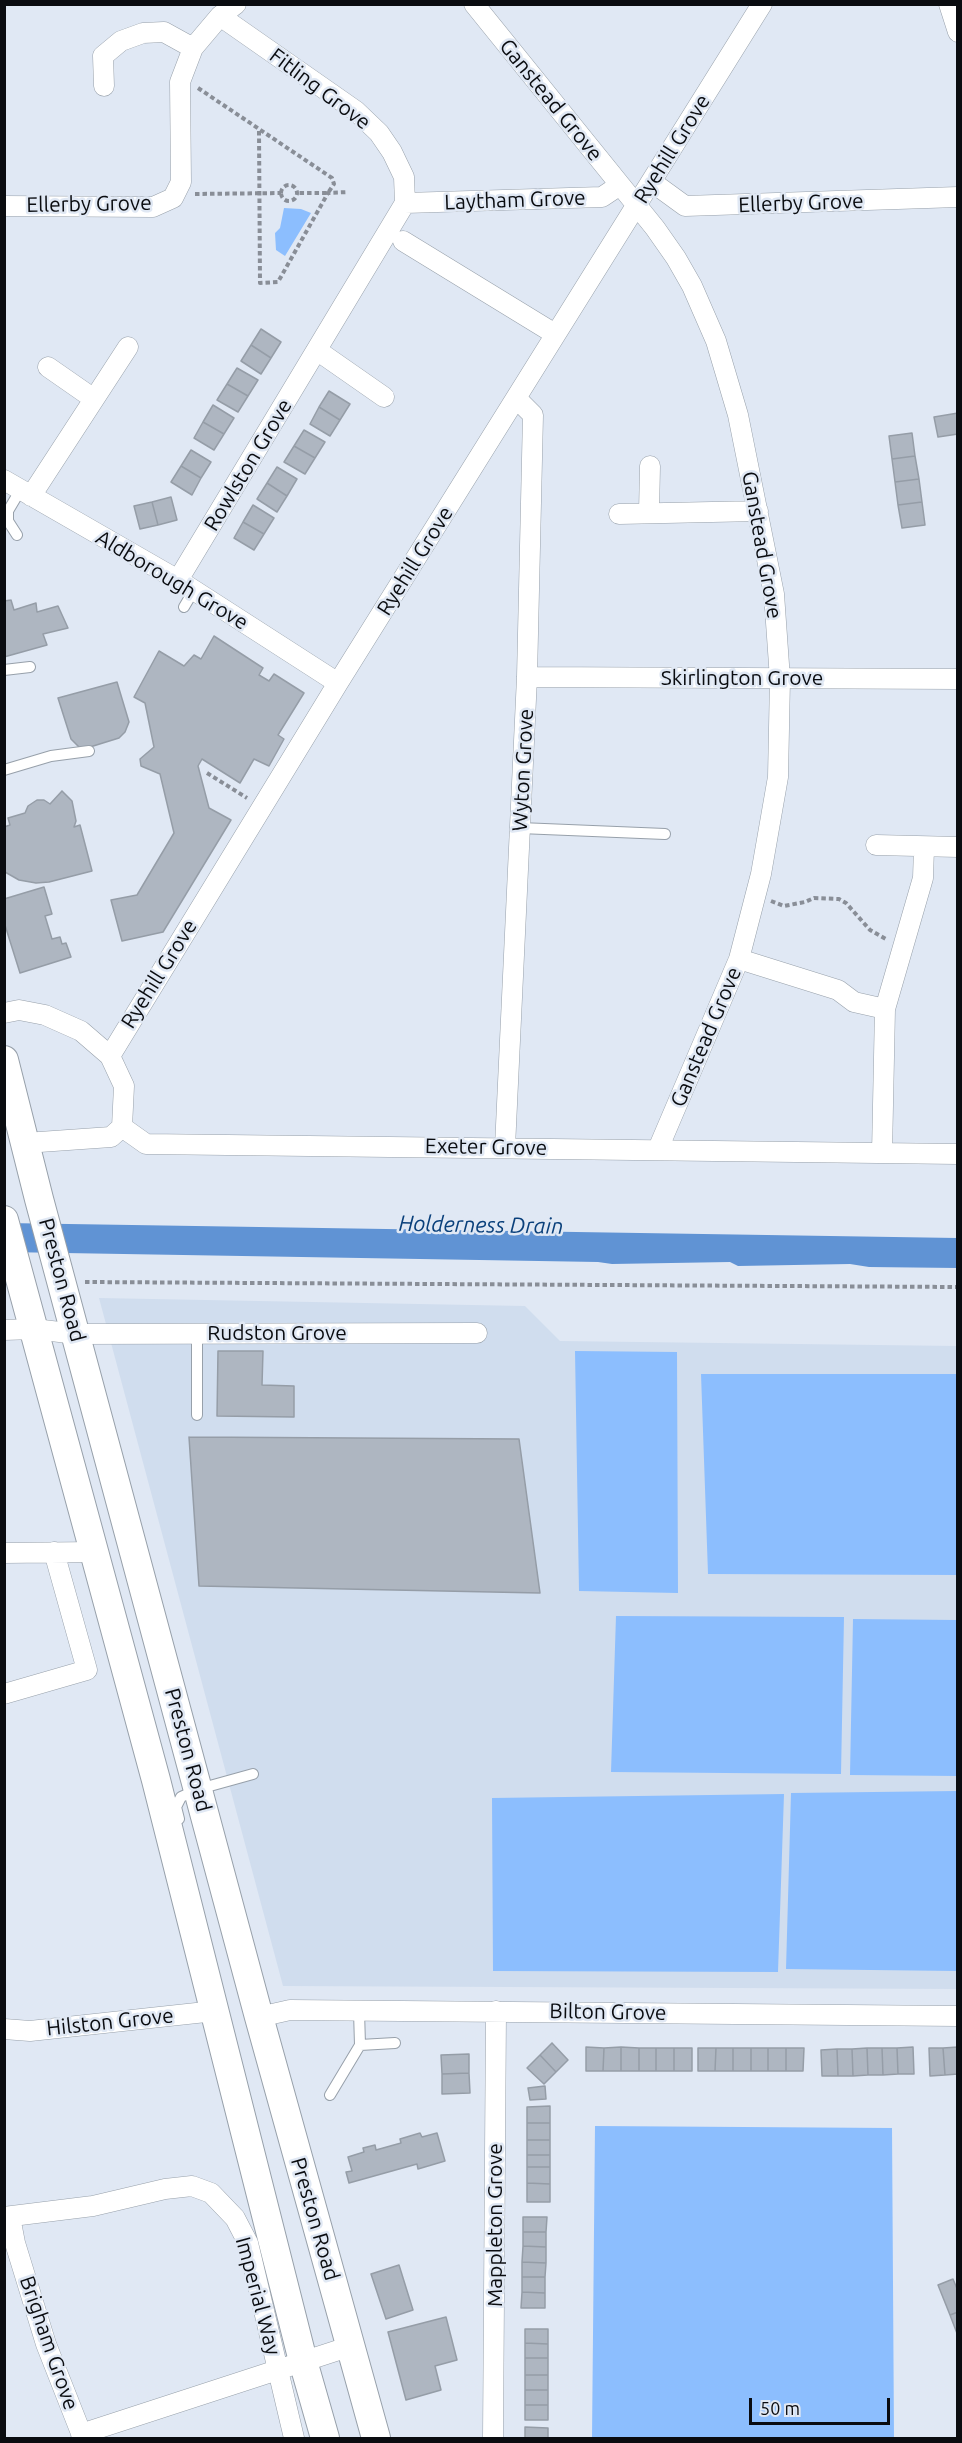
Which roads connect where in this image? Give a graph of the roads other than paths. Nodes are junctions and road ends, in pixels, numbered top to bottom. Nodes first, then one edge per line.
1 (236, 4) edge
2 (474, 4) edge
3 (762, 4) edge
4 (948, 4) edge
5 (220, 16) junction
6 (957, 32) edge
7 (193, 48) junction
8 (104, 86) dead end
9 (652, 182) junction
10 (620, 185) junction
11 (957, 197) edge
12 (405, 203) junction
13 (637, 205) junction
14 (4, 206) edge
15 (403, 241) dead end
16 (555, 334) junction
17 (128, 348) dead end
18 (318, 351) junction
19 (48, 367) dead end
20 (384, 397) dead end
21 (94, 399) junction
22 (517, 399) junction
23 (650, 466) dead end
24 (19, 488) edge
25 (758, 511) junction
26 (619, 513) dead end
27 (649, 513) junction
28 (17, 535) dead end
29 (185, 592) junction
30 (30, 667) dead end
31 (4, 670) edge
32 (527, 677) junction
33 (780, 679) junction
34 (957, 679) edge
35 (338, 683) junction
36 (88, 751) dead end
37 (4, 770) edge
38 (520, 828) junction
39 (665, 834) dead end
40 (876, 845) dead end
41 (924, 848) junction
42 (957, 848) edge
43 (739, 959) junction
44 (885, 1009) junction
45 (4, 1013) edge
46 (110, 1056) junction
47 (4, 1060) edge
48 (122, 1127) junction
49 (25, 1143) junction
50 (505, 1147) junction
51 (658, 1149) junction
52 (882, 1153) junction
53 (957, 1154) edge
54 (4, 1220) edge
55 (34, 1329) junction
56 (4, 1330) edge
57 (477, 1333) dead end
58 (77, 1334) junction
59 (196, 1334) junction
60 (197, 1415) dead end
61 (54, 1552) junction
62 (95, 1552) junction
63 (4, 1553) edge
64 (4, 1694) edge
65 (253, 1774) dead end
66 (199, 1789) junction
67 (182, 1829) dead end
68 (215, 2011) junction
69 (359, 2011) junction
70 (496, 2011) junction
71 (957, 2016) edge
72 (259, 2017) junction
73 (4, 2030) edge
74 (395, 2043) dead end
75 (360, 2045) junction
76 (330, 2095) dead end
77 (7, 2217) edge
78 (351, 2346) junction
79 (290, 2365) junction
80 (82, 2436) edge
81 (294, 2439) edge
82 (325, 2439) edge
83 (376, 2439) edge
84 (494, 2439) edge

1 - 5 street, Ellerby Grove
2 - 10 street, Ganstead Grove
3 - 9 street, Ryehill Grove
4 - 6 street
5 - 7 street, Ellerby Grove
5 - 12 street, Fitling Grove
7 - 8 street
7 - 14 street, Ellerby Grove
9 - 11 street, Ellerby Grove
9 - 13 street, Ryehill Grove
10 - 12 street, Laytham Grove
10 - 13 street, Ganstead Grove
12 - 18 street, Rowlston Grove
13 - 16 street, Ryehill Grove
13 - 25 street, Ganstead Grove
15 - 16 street
16 - 22 street, Ryehill Grove
17 - 21 street
18 - 20 street
18 - 29 street, Rowlston Grove
19 - 21 street
21 - 24 street
22 - 32 street, Wyton Grove
22 - 35 street, Ryehill Grove
23 - 27 street
24 - 28 lane
24 - 29 street, Aldborough Grove
25 - 27 street
25 - 33 street, Ganstead Grove
26 - 27 street
29 - 35 street, Aldborough Grove
30 - 31 lane
32 - 33 street, Skirlington Grove
32 - 38 street, Wyton Grove
33 - 34 street, Skirlington Grove
33 - 43 street, Ganstead Grove
35 - 46 street, Ryehill Grove
36 - 37 lane
38 - 39 lane
38 - 50 street, Wyton Grove
40 - 41 street
41 - 42 street
41 - 44 street
43 - 44 street
43 - 51 street, Ganstead Grove
44 - 52 street
45 - 46 street
46 - 48 street
47 - 49 street, Preston Road
48 - 49 street
48 - 50 street, Exeter Grove
49 - 58 street, Preston Road
50 - 51 street, Exeter Grove
51 - 52 street, Exeter Grove
52 - 53 street, Exeter Grove
54 - 55 street, Preston Road
55 - 56 street, Rudston Grove
55 - 58 street, Rudston Grove
55 - 62 street, Preston Road
57 - 59 street, Rudston Grove
58 - 59 street, Rudston Grove
58 - 66 street, Preston Road
59 - 60 lane
61 - 62 street
61 - 63 street
61 - 64 street
62 - 68 street, Preston Road
65 - 66 lane
66 - 67 lane
66 - 72 street, Preston Road
68 - 73 street, Hilston Grove
68 - 79 street, Preston Road
69 - 70 street, Bilton Grove
69 - 72 street, Bilton Grove
69 - 75 lane
70 - 71 street, Bilton Grove
70 - 84 street, Mappleton Grove
72 - 78 street, Preston Road
74 - 75 lane
75 - 76 lane
77 - 79 street, Imperial Way
77 - 80 street, Brigham Grove
78 - 79 street, Brigham Grove
78 - 83 street, Preston Road
79 - 80 street, Brigham Grove
79 - 81 street, Imperial Way
79 - 82 street, Preston Road

